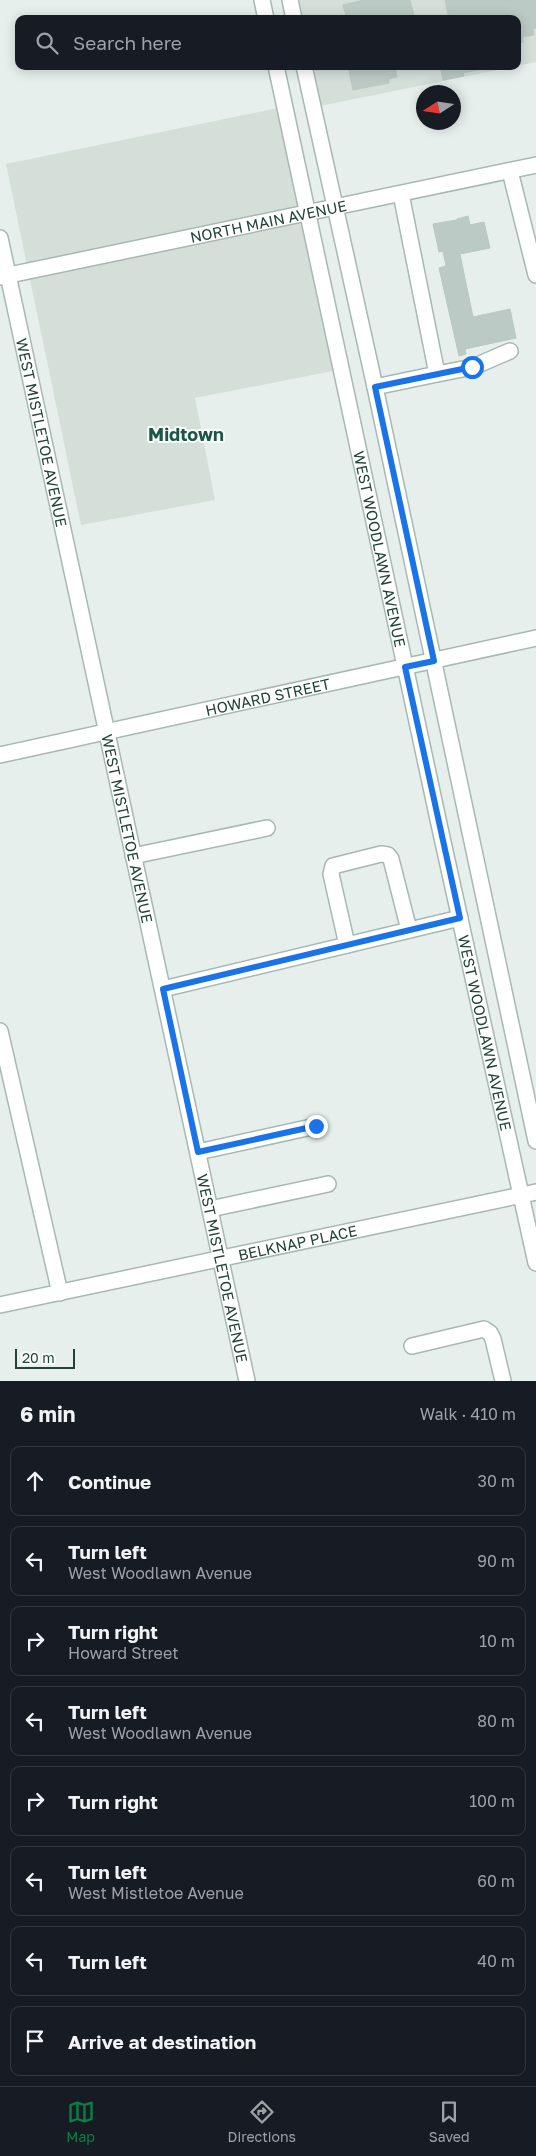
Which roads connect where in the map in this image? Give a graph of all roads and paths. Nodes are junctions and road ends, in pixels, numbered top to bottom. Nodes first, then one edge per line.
1 (262, 0) edge
2 (290, 0) edge
3 (265, 15) edge
4 (293, 15) edge
5 (277, 70) edge
6 (305, 70) edge
7 (536, 165) edge
8 (510, 171) junction
9 (401, 194) junction
10 (335, 208) junction
11 (308, 214) junction
12 (0, 238) edge
13 (536, 275) edge
14 (4, 276) edge
15 (510, 351) dead end
16 (437, 374) junction
17 (375, 387) junction
18 (536, 638) edge
19 (434, 661) junction
20 (405, 667) junction
21 (106, 733) junction
22 (0, 755) edge
23 (267, 828) dead end
24 (133, 856) junction
25 (460, 918) junction
26 (409, 930) junction
27 (347, 945) junction
28 (163, 989) junction
29 (0, 1031) edge
30 (316, 1126) dead end
31 (536, 1141) edge
32 (198, 1152) junction
33 (328, 1184) dead end
34 (529, 1193) edge
35 (210, 1210) junction
36 (220, 1259) junction
37 (536, 1263) edge
38 (60, 1293) junction
39 (0, 1305) edge
40 (412, 1346) dead end
41 (246, 1381) edge
42 (503, 1381) edge

1 - 3 street
2 - 4 street
5 - 11 street, WEST WOODLAWN AVENUE
6 - 10 street, WEST WOODLAWN AVENUE
7 - 8 street, NORTH MAIN AVENUE
8 - 9 street, NORTH MAIN AVENUE
8 - 13 street
9 - 10 street, NORTH MAIN AVENUE
9 - 16 street
10 - 11 street, NORTH MAIN AVENUE
10 - 17 street, WEST WOODLAWN AVENUE
11 - 14 street, NORTH MAIN AVENUE
11 - 20 street, WEST WOODLAWN AVENUE
12 - 14 street, WEST MISTLETOE AVENUE
14 - 21 street, WEST MISTLETOE AVENUE
15 - 16 street
16 - 17 street
17 - 19 street, WEST WOODLAWN AVENUE
18 - 19 street, HOWARD STREET
19 - 20 street, HOWARD STREET
19 - 31 street, WEST WOODLAWN AVENUE
20 - 21 street, HOWARD STREET
20 - 25 street, WEST WOODLAWN AVENUE
21 - 22 street, HOWARD STREET
21 - 24 street, WEST MISTLETOE AVENUE
23 - 24 street
24 - 28 street, WEST MISTLETOE AVENUE
25 - 26 street
25 - 34 street, WEST WOODLAWN AVENUE
26 - 27 street
26 - 27 street
27 - 28 street
28 - 32 street, WEST MISTLETOE AVENUE
29 - 38 street
30 - 32 street
32 - 35 street, WEST MISTLETOE AVENUE
33 - 35 street
34 - 36 street, BELKNAP PLACE
34 - 37 street, WEST WOODLAWN AVENUE
35 - 36 street, WEST MISTLETOE AVENUE
36 - 38 street, BELKNAP PLACE
36 - 41 street, WEST MISTLETOE AVENUE
38 - 39 street, BELKNAP PLACE
40 - 42 street

